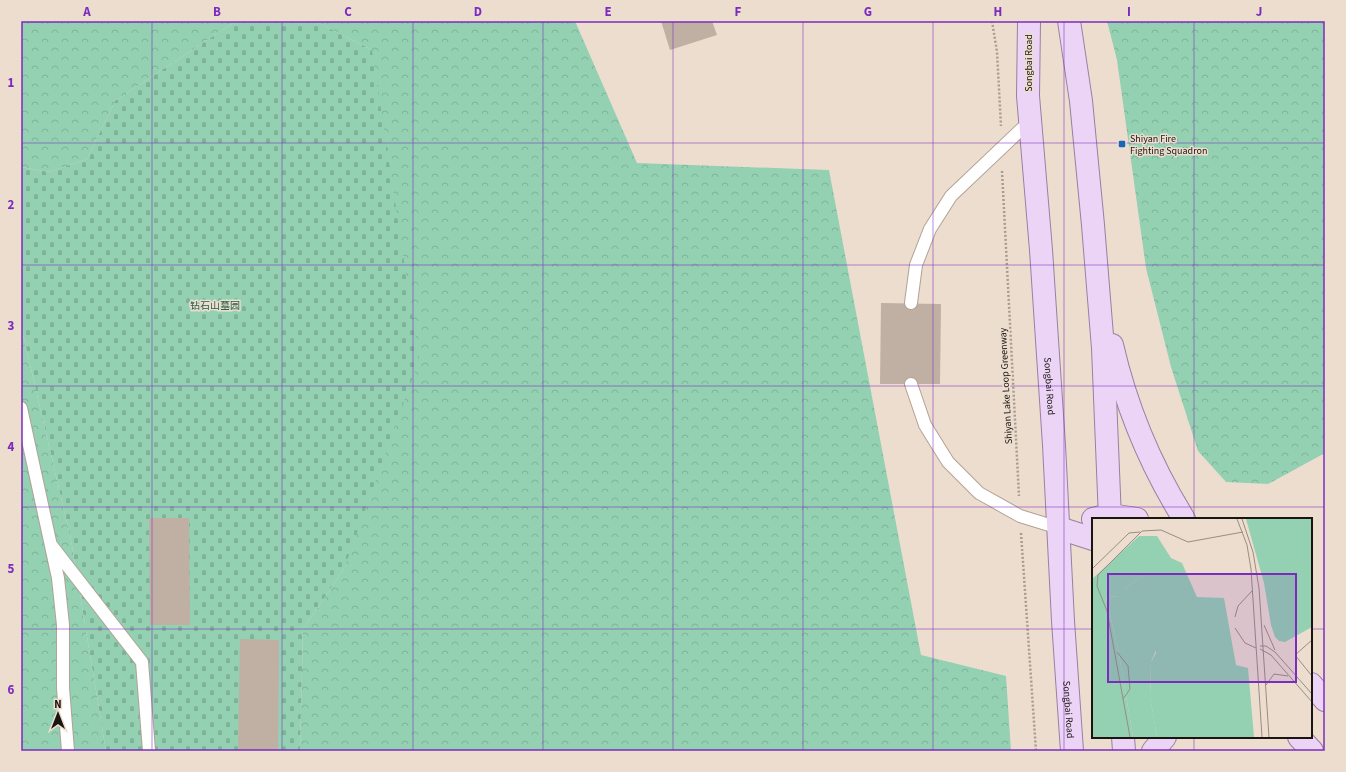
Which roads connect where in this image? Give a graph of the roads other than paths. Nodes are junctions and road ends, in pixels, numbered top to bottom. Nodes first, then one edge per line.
1 (1029, 21) edge
2 (1070, 21) edge
3 (1030, 121) junction
4 (1096, 262) junction
5 (911, 303) dead end
6 (911, 384) dead end
7 (21, 408) edge
8 (1101, 518) edge
9 (1183, 518) edge
10 (1092, 520) edge
11 (1059, 528) junction
12 (1092, 539) edge
13 (50, 544) junction
14 (1312, 685) edge
15 (1325, 700) edge
16 (1123, 738) edge
17 (1164, 738) edge
18 (1300, 738) edge
19 (68, 751) edge
20 (149, 751) edge
21 (1072, 751) edge
22 (1124, 751) edge
23 (1153, 751) edge
24 (1312, 751) edge

1 - 3 main road, Songbai Road
2 - 4 main road
3 - 5 lane
3 - 11 main road, Songbai Road
4 - 8 main road
4 - 9 main road
6 - 11 lane
7 - 13 lane
10 - 11 main road
11 - 12 main road
11 - 21 main road, Songbai Road
13 - 19 lane
13 - 20 lane
14 - 15 main road
16 - 22 main road
17 - 23 main road
18 - 24 main road

